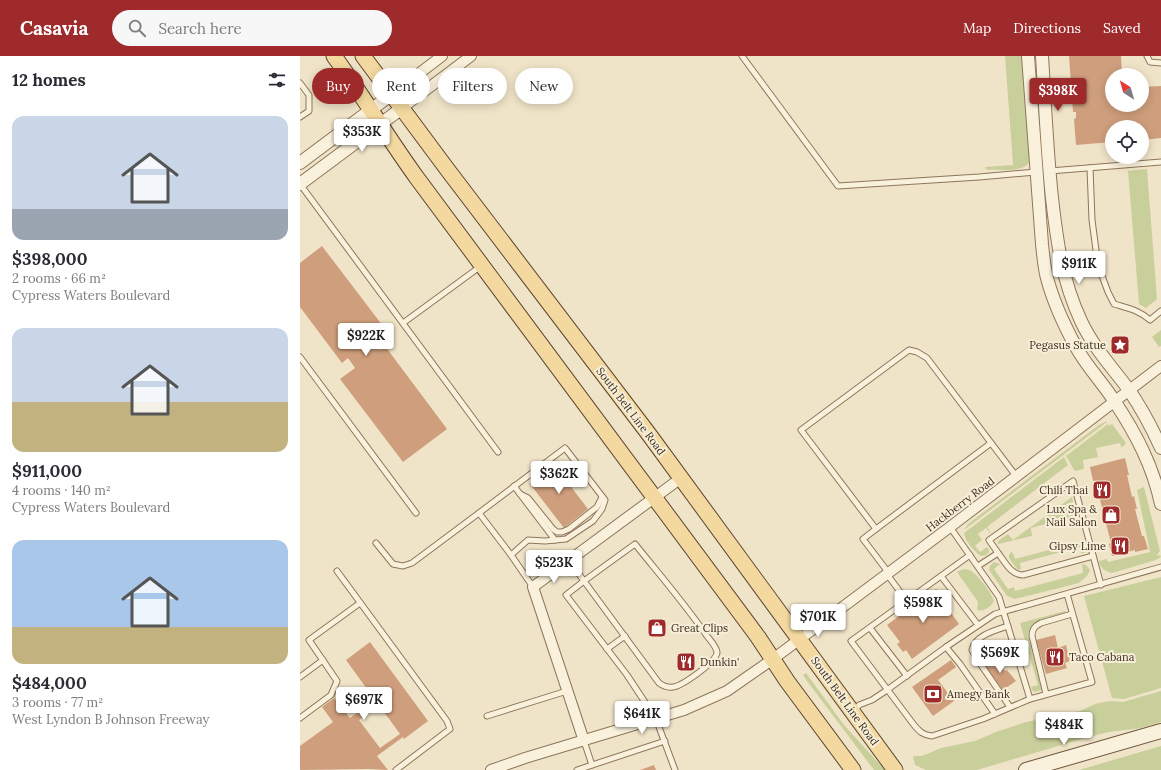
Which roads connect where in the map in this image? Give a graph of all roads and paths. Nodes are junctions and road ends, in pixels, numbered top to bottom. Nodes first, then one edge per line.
1 (334, 56) edge
2 (363, 56) edge
3 (442, 56) edge
4 (472, 56) edge
5 (742, 56) edge
6 (1028, 56) edge
7 (1042, 56) edge
8 (1147, 56) edge
9 (1161, 62) edge
10 (372, 68) edge
11 (426, 68) edge
12 (300, 83) edge
13 (379, 104) edge
14 (399, 104) edge
15 (402, 108) junction
16 (371, 110) junction
17 (300, 117) edge
18 (380, 125) junction
19 (1161, 162) edge
20 (300, 163) edge
21 (1090, 168) junction
22 (1050, 171) junction
23 (1036, 172) junction
24 (300, 184) edge
25 (483, 265) junction
26 (1161, 311) edge
27 (403, 323) junction
28 (300, 357) edge
29 (1161, 366) edge
30 (1129, 391) junction
31 (1114, 401) junction
32 (991, 443) junction
33 (1161, 448) edge
34 (498, 452) dead end
35 (1016, 476) junction
36 (681, 478) junction
37 (514, 486) junction
38 (520, 494) junction
39 (602, 497) junction
40 (655, 497) junction
41 (1161, 504) edge
42 (416, 513) dead end
43 (479, 513) junction
44 (950, 527) junction
45 (876, 529) junction
46 (555, 540) junction
47 (376, 543) dead end
48 (998, 553) junction
49 (511, 555) junction
50 (970, 555) junction
51 (1093, 556) junction
52 (569, 560) junction
53 (978, 566) junction
54 (1161, 567) edge
55 (338, 571) dead end
56 (887, 573) junction
57 (942, 576) junction
58 (584, 581) junction
59 (1100, 585) junction
60 (533, 587) junction
61 (1067, 594) junction
62 (907, 601) junction
63 (360, 603) junction
64 (1004, 611) junction
65 (1072, 614) junction
66 (978, 625) junction
67 (1008, 626) junction
68 (870, 628) junction
69 (625, 636) junction
70 (799, 639) junction
71 (946, 647) junction
72 (607, 649) junction
73 (773, 659) junction
74 (323, 660) junction
75 (907, 676) junction
76 (300, 677) edge
77 (887, 690) junction
78 (567, 691) junction
79 (1046, 694) junction
80 (1030, 699) junction
81 (1010, 706) junction
82 (853, 713) junction
83 (995, 714) junction
84 (487, 716) dead end
85 (300, 718) edge
86 (656, 719) junction
87 (1161, 731) edge
88 (584, 741) junction
89 (665, 741) junction
90 (839, 752) junction
91 (590, 767) edge
92 (396, 770) edge
93 (491, 770) edge
94 (577, 770) edge
95 (675, 770) edge
96 (842, 770) edge
97 (853, 770) edge
98 (895, 770) edge
99 (1026, 770) edge

1 - 16 main road
2 - 10 main road, South Belt Line Road
3 - 11 street
4 - 15 street
5 - 23 lane
6 - 23 street
7 - 22 street
8 - 9 lane
12 - 17 lane
13 - 16 street
14 - 15 main road, South Belt Line Road
15 - 18 street
15 - 36 main road, South Belt Line Road
16 - 18 main road
16 - 20 street
18 - 24 street
18 - 25 main road
19 - 21 lane
21 - 22 lane
21 - 26 lane
22 - 23 street
22 - 30 street
23 - 31 street
24 - 27 lane
25 - 27 lane
25 - 40 main road
27 - 34 lane
28 - 42 lane
29 - 30 street, Hackberry Road
30 - 31 street, Hackberry Road
30 - 33 street
31 - 35 street, Hackberry Road
31 - 41 street
32 - 35 lane
32 - 45 lane
32 - 45 lane
35 - 44 street, Hackberry Road
36 - 40 street
36 - 70 main road, South Belt Line Road
37 - 38 lane
37 - 39 lane
37 - 43 lane
38 - 39 lane
38 - 46 lane
39 - 46 lane
40 - 52 street
40 - 73 main road
43 - 47 lane
43 - 49 lane
44 - 50 lane
44 - 56 street, Hackberry Road
45 - 56 lane
46 - 49 lane
48 - 51 lane
48 - 51 lane
48 - 53 lane
49 - 60 lane
50 - 53 lane
50 - 57 lane
51 - 59 lane
52 - 58 lane
52 - 60 street
53 - 64 lane
54 - 59 lane
55 - 63 lane
56 - 62 lane
56 - 70 street, Hackberry Road
57 - 62 lane
57 - 66 lane
58 - 69 lane
58 - 69 lane
58 - 72 lane
59 - 61 lane
60 - 78 street
61 - 64 lane
61 - 65 lane
62 - 68 lane
63 - 74 lane
63 - 92 lane
64 - 66 lane
64 - 67 lane
65 - 79 lane
65 - 79 lane
66 - 71 lane
67 - 80 lane
67 - 81 lane
68 - 75 lane
68 - 77 lane
69 - 72 lane
70 - 73 street, Hackberry Road
70 - 82 main road, South Belt Line Road
71 - 75 lane
71 - 83 lane
72 - 86 lane
73 - 86 street, Hackberry Road
73 - 90 main road
74 - 76 lane
74 - 85 lane
75 - 77 lane
77 - 82 lane
77 - 83 lane
78 - 84 lane
78 - 88 street
79 - 80 lane
80 - 81 lane
81 - 83 lane
82 - 98 main road, South Belt Line Road
86 - 88 street, Hackberry Road
86 - 89 lane
87 - 99 main road
88 - 91 lane
88 - 93 street, Hackberry Road
89 - 91 lane
89 - 95 lane
90 - 96 main road
90 - 97 main road
91 - 94 lane

